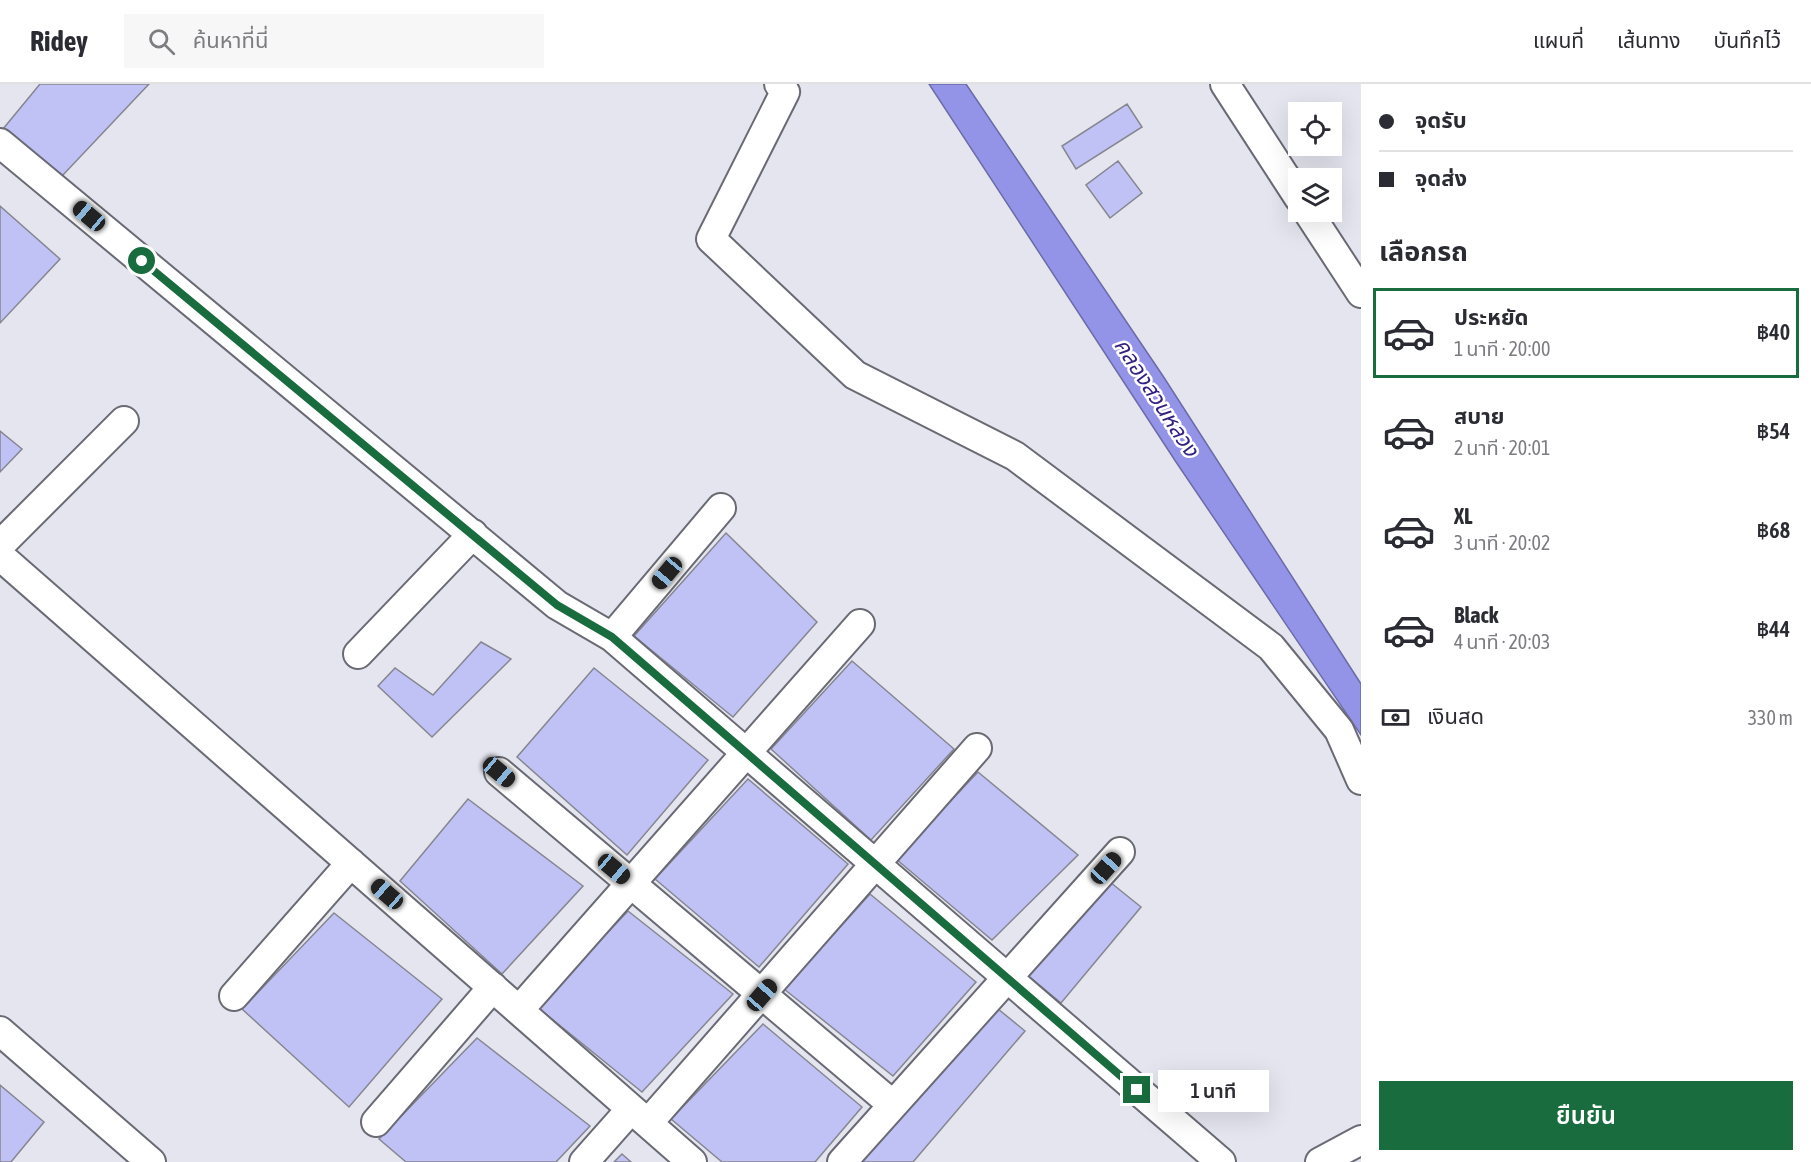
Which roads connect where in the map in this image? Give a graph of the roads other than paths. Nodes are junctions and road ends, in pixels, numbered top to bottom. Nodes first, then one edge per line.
1 (779, 84) edge
2 (1225, 84) edge
3 (0, 143) edge
4 (1288, 181) edge
5 (1315, 222) edge
6 (1361, 293) edge
7 (124, 421) dead end
8 (721, 508) dead end
9 (473, 534) junction
10 (0, 545) edge
11 (0, 556) edge
12 (860, 624) dead end
13 (612, 637) junction
14 (358, 654) dead end
15 (977, 748) dead end
16 (745, 752) junction
17 (499, 772) dead end
18 (1361, 780) edge
19 (1120, 852) dead end
20 (351, 863) junction
21 (875, 864) junction
22 (631, 883) junction
23 (1007, 977) junction
24 (493, 987) junction
25 (762, 995) junction
26 (234, 996) dead end
27 (519, 1010) junction
28 (0, 1031) edge
29 (893, 1105) junction
30 (639, 1116) junction
31 (376, 1122) dead end
32 (1361, 1140) edge
33 (151, 1162) edge
34 (584, 1162) edge
35 (692, 1162) edge
36 (842, 1162) edge
37 (1221, 1162) edge
38 (1320, 1162) edge

1 - 18 street
2 - 4 street
3 - 9 street
5 - 6 street
7 - 10 street
8 - 13 street
9 - 13 street
9 - 14 street
11 - 20 street
12 - 16 street
13 - 16 street
15 - 21 street
16 - 21 street
16 - 22 street
17 - 22 street
19 - 23 street
20 - 24 street
20 - 26 street
21 - 23 street
21 - 25 street
22 - 25 street
22 - 27 street
23 - 29 street
23 - 37 street
24 - 27 street
24 - 31 street
25 - 29 street
25 - 30 street
27 - 30 street
28 - 33 street
29 - 36 street
30 - 34 street
30 - 35 street
32 - 38 street

